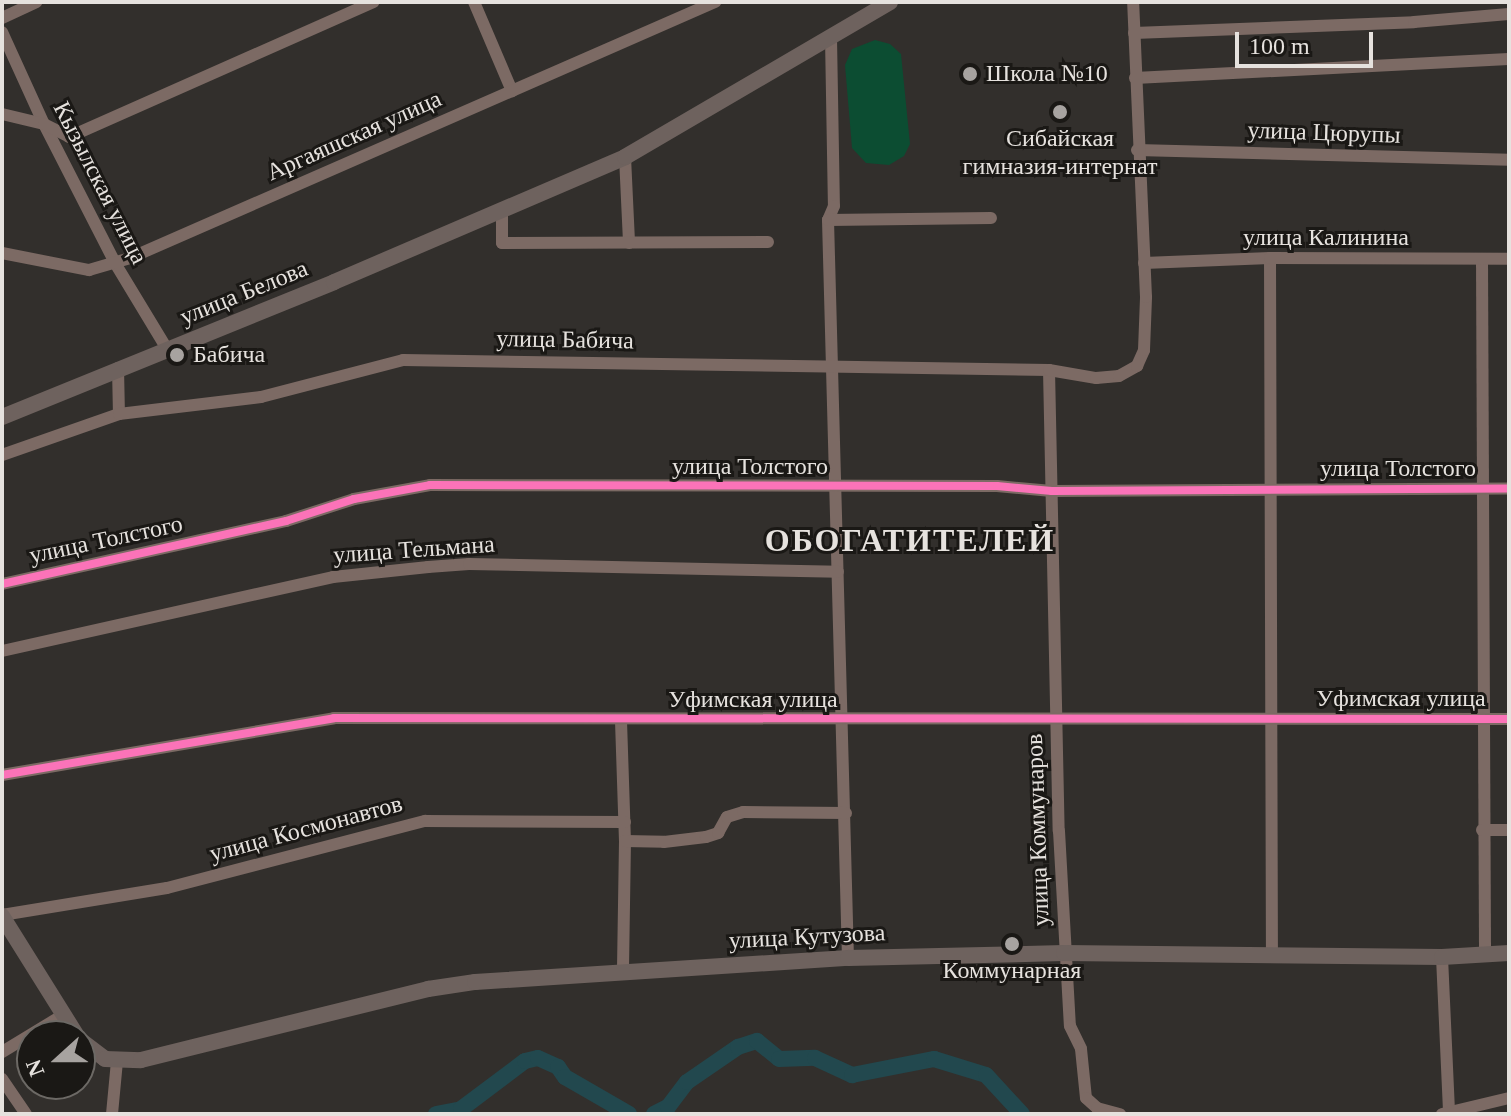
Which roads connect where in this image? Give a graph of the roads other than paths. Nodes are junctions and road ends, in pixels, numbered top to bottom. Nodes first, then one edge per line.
1 (37, 2) edge
2 (373, 2) edge
3 (474, 2) edge
4 (715, 2) edge
5 (890, 2) edge
6 (1133, 2) edge
7 (1509, 14) edge
8 (2, 18) edge
9 (2, 32) edge
10 (1134, 33) junction
11 (831, 38) junction
12 (1509, 59) edge
13 (1135, 78) junction
14 (512, 91) junction
15 (2, 114) edge
16 (44, 124) junction
17 (1137, 150) junction
18 (625, 157) junction
19 (1509, 160) edge
20 (502, 211) junction
21 (991, 218) dead end
22 (828, 220) junction
23 (768, 242) dead end
24 (629, 243) junction
25 (2, 253) edge
26 (1270, 258) junction
27 (1509, 259) edge
28 (1482, 260) junction
29 (115, 263) junction
30 (1144, 263) junction
31 (167, 349) junction
32 (832, 367) junction
33 (118, 368) junction
34 (1049, 370) junction
35 (119, 414) junction
36 (2, 417) edge
37 (2, 455) edge
38 (838, 487) junction
39 (1269, 489) junction
40 (1482, 489) junction
41 (1509, 489) edge
42 (1052, 491) junction
43 (838, 572) junction
44 (2, 584) edge
45 (2, 651) edge
46 (1056, 716) junction
47 (1270, 719) junction
48 (1483, 719) junction
49 (1509, 719) edge
50 (844, 720) junction
51 (621, 721) junction
52 (2, 775) edge
53 (846, 813) junction
54 (625, 822) junction
55 (1482, 830) junction
56 (1509, 830) edge
57 (625, 841) junction
58 (2, 916) edge
59 (1064, 953) junction
60 (1485, 953) junction
61 (1509, 953) edge
62 (1272, 956) junction
63 (1442, 957) junction
64 (848, 958) junction
65 (623, 973) junction
66 (63, 1015) junction
67 (66, 1020) edge
68 (2, 1052) edge
69 (96, 1052) edge
70 (117, 1061) junction
71 (2, 1079) edge
72 (1509, 1098) edge
73 (1446, 1113) edge
74 (26, 1114) edge
75 (112, 1114) edge
76 (1120, 1114) edge

1 - 8 street
2 - 16 street
3 - 14 street
4 - 14 street, Аргаяшская улица
5 - 11 main road, улица Белова
6 - 10 street
7 - 10 street
9 - 16 street, Кызылская улица
10 - 13 street
11 - 18 main road, улица Белова
11 - 22 street
12 - 13 street
13 - 17 street
14 - 29 street, Аргаяшская улица
15 - 16 street
16 - 29 street, Кызылская улица
17 - 19 street, улица Цюрупы
17 - 30 street
18 - 20 main road, улица Белова
18 - 24 street
20 - 24 street
20 - 31 main road, улица Белова
21 - 22 street
22 - 32 street
23 - 24 street
25 - 29 street, Аргаяшская улица
26 - 28 street, улица Калинина
26 - 30 street, улица Калинина
26 - 39 street
27 - 28 street, улица Калинина
28 - 40 street
29 - 31 street, Кызылская улица
30 - 34 street, улица Бабича
31 - 33 main road, улица Белова
32 - 34 street, улица Бабича
32 - 35 street, улица Бабича
32 - 38 street
33 - 35 street
33 - 36 main road, улица Белова
34 - 42 street, улица Коммунаров
35 - 37 street, улица Бабича
38 - 42 street, улица Толстого
38 - 43 street
38 - 44 street, улица Толстого
39 - 40 street, улица Толстого
39 - 42 street, улица Толстого
39 - 47 street
40 - 41 street, улица Толстого
40 - 48 street
42 - 46 street, улица Коммунаров
43 - 45 street, улица Тельмана
43 - 50 street
46 - 47 street, Уфимская улица
46 - 50 street, Уфимская улица
46 - 59 street, улица Коммунаров
47 - 48 street, Уфимская улица
47 - 62 street
48 - 49 street, Уфимская улица
48 - 55 street
50 - 51 street, Уфимская улица
50 - 53 street
51 - 52 street, Уфимская улица
51 - 54 street
53 - 57 street
53 - 64 street
54 - 57 street
54 - 58 street, улица Космонавтов
55 - 56 street
55 - 60 street
57 - 65 street
58 - 66 main road
59 - 62 main road, улица Кутузова
59 - 64 main road, улица Кутузова
59 - 76 street, улица Коммунаров
60 - 61 main road, улица Кутузова
60 - 63 main road, улица Кутузова
62 - 63 main road, улица Кутузова
63 - 73 street
64 - 65 main road, улица Кутузова
65 - 70 main road, улица Кутузова
66 - 67 main road
66 - 68 street
69 - 70 main road
70 - 75 street
71 - 74 street
72 - 73 street

